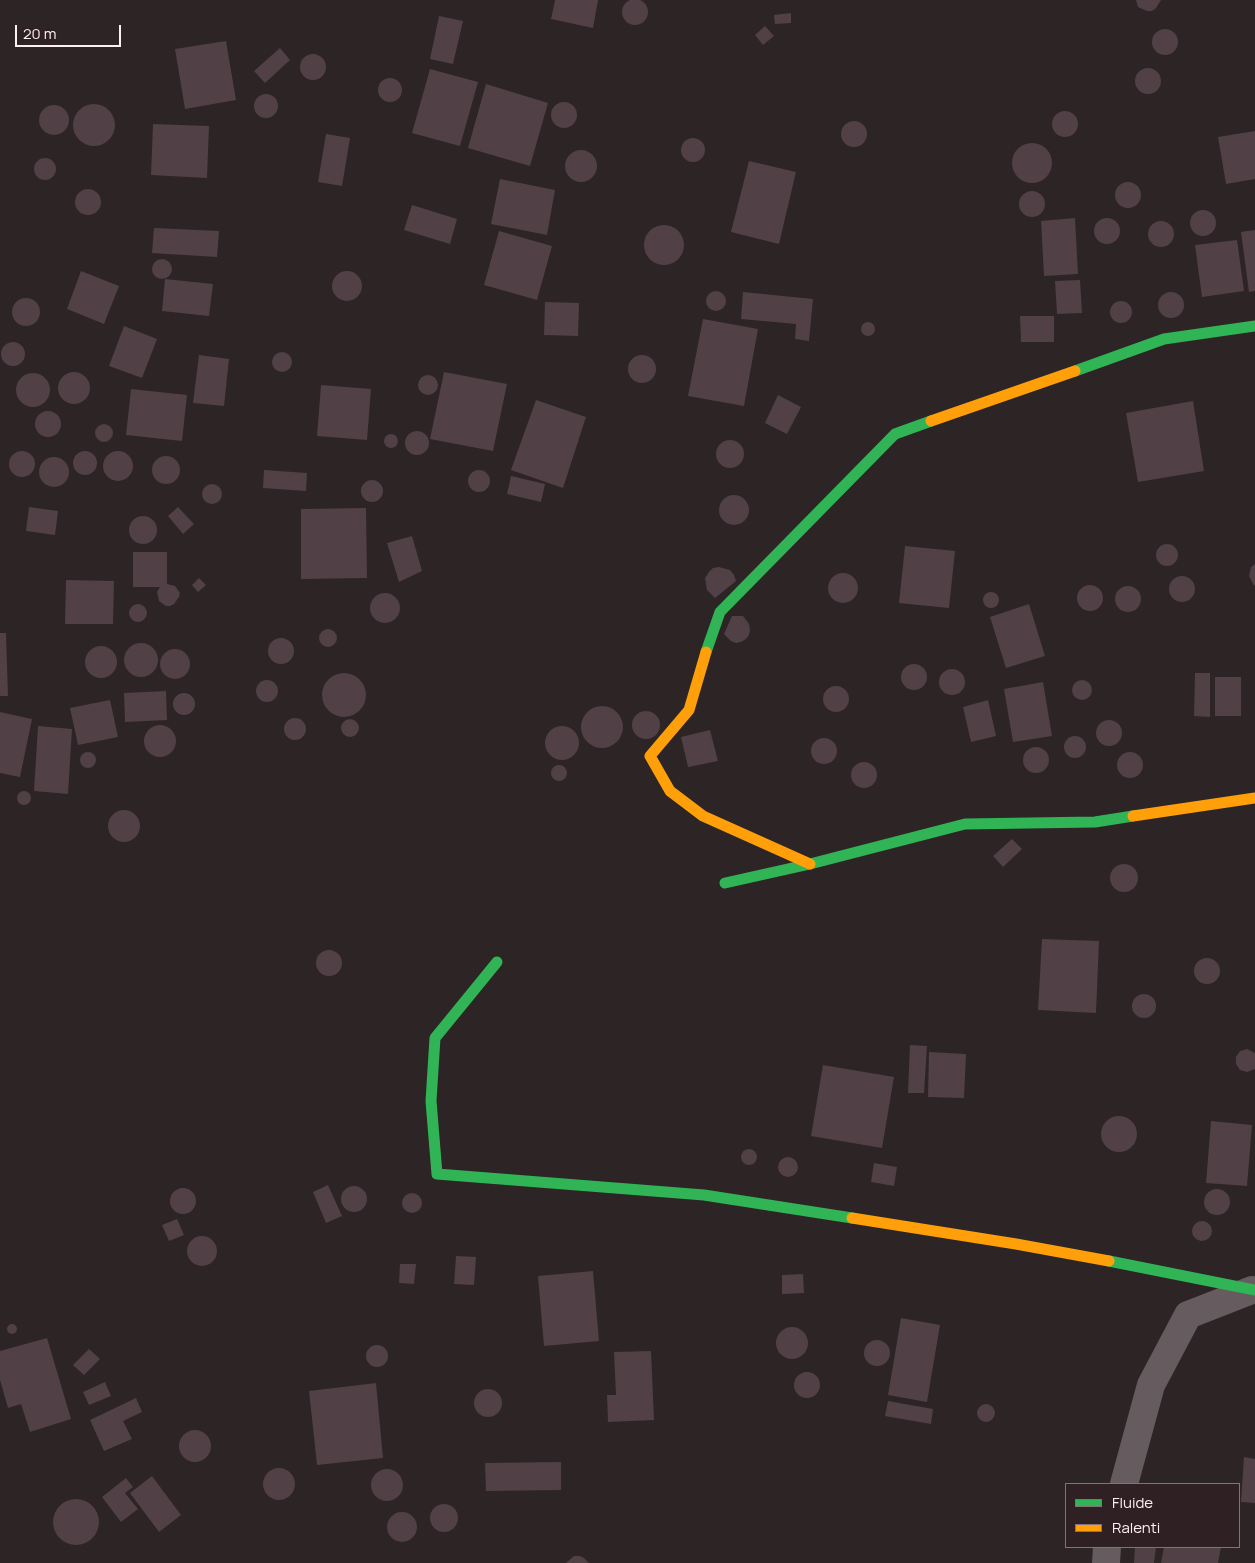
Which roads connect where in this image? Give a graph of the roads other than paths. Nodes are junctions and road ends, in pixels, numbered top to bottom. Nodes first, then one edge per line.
1 (1255, 326) edge
2 (1255, 798) edge
3 (810, 864) junction
4 (725, 883) dead end
5 (497, 962) dead end
6 (1253, 1290) edge
7 (1124, 1483) edge
8 (1107, 1548) edge
9 (1106, 1563) edge

1 - 3 street
2 - 3 street
3 - 4 street
5 - 6 street
6 - 7 street
8 - 9 street

